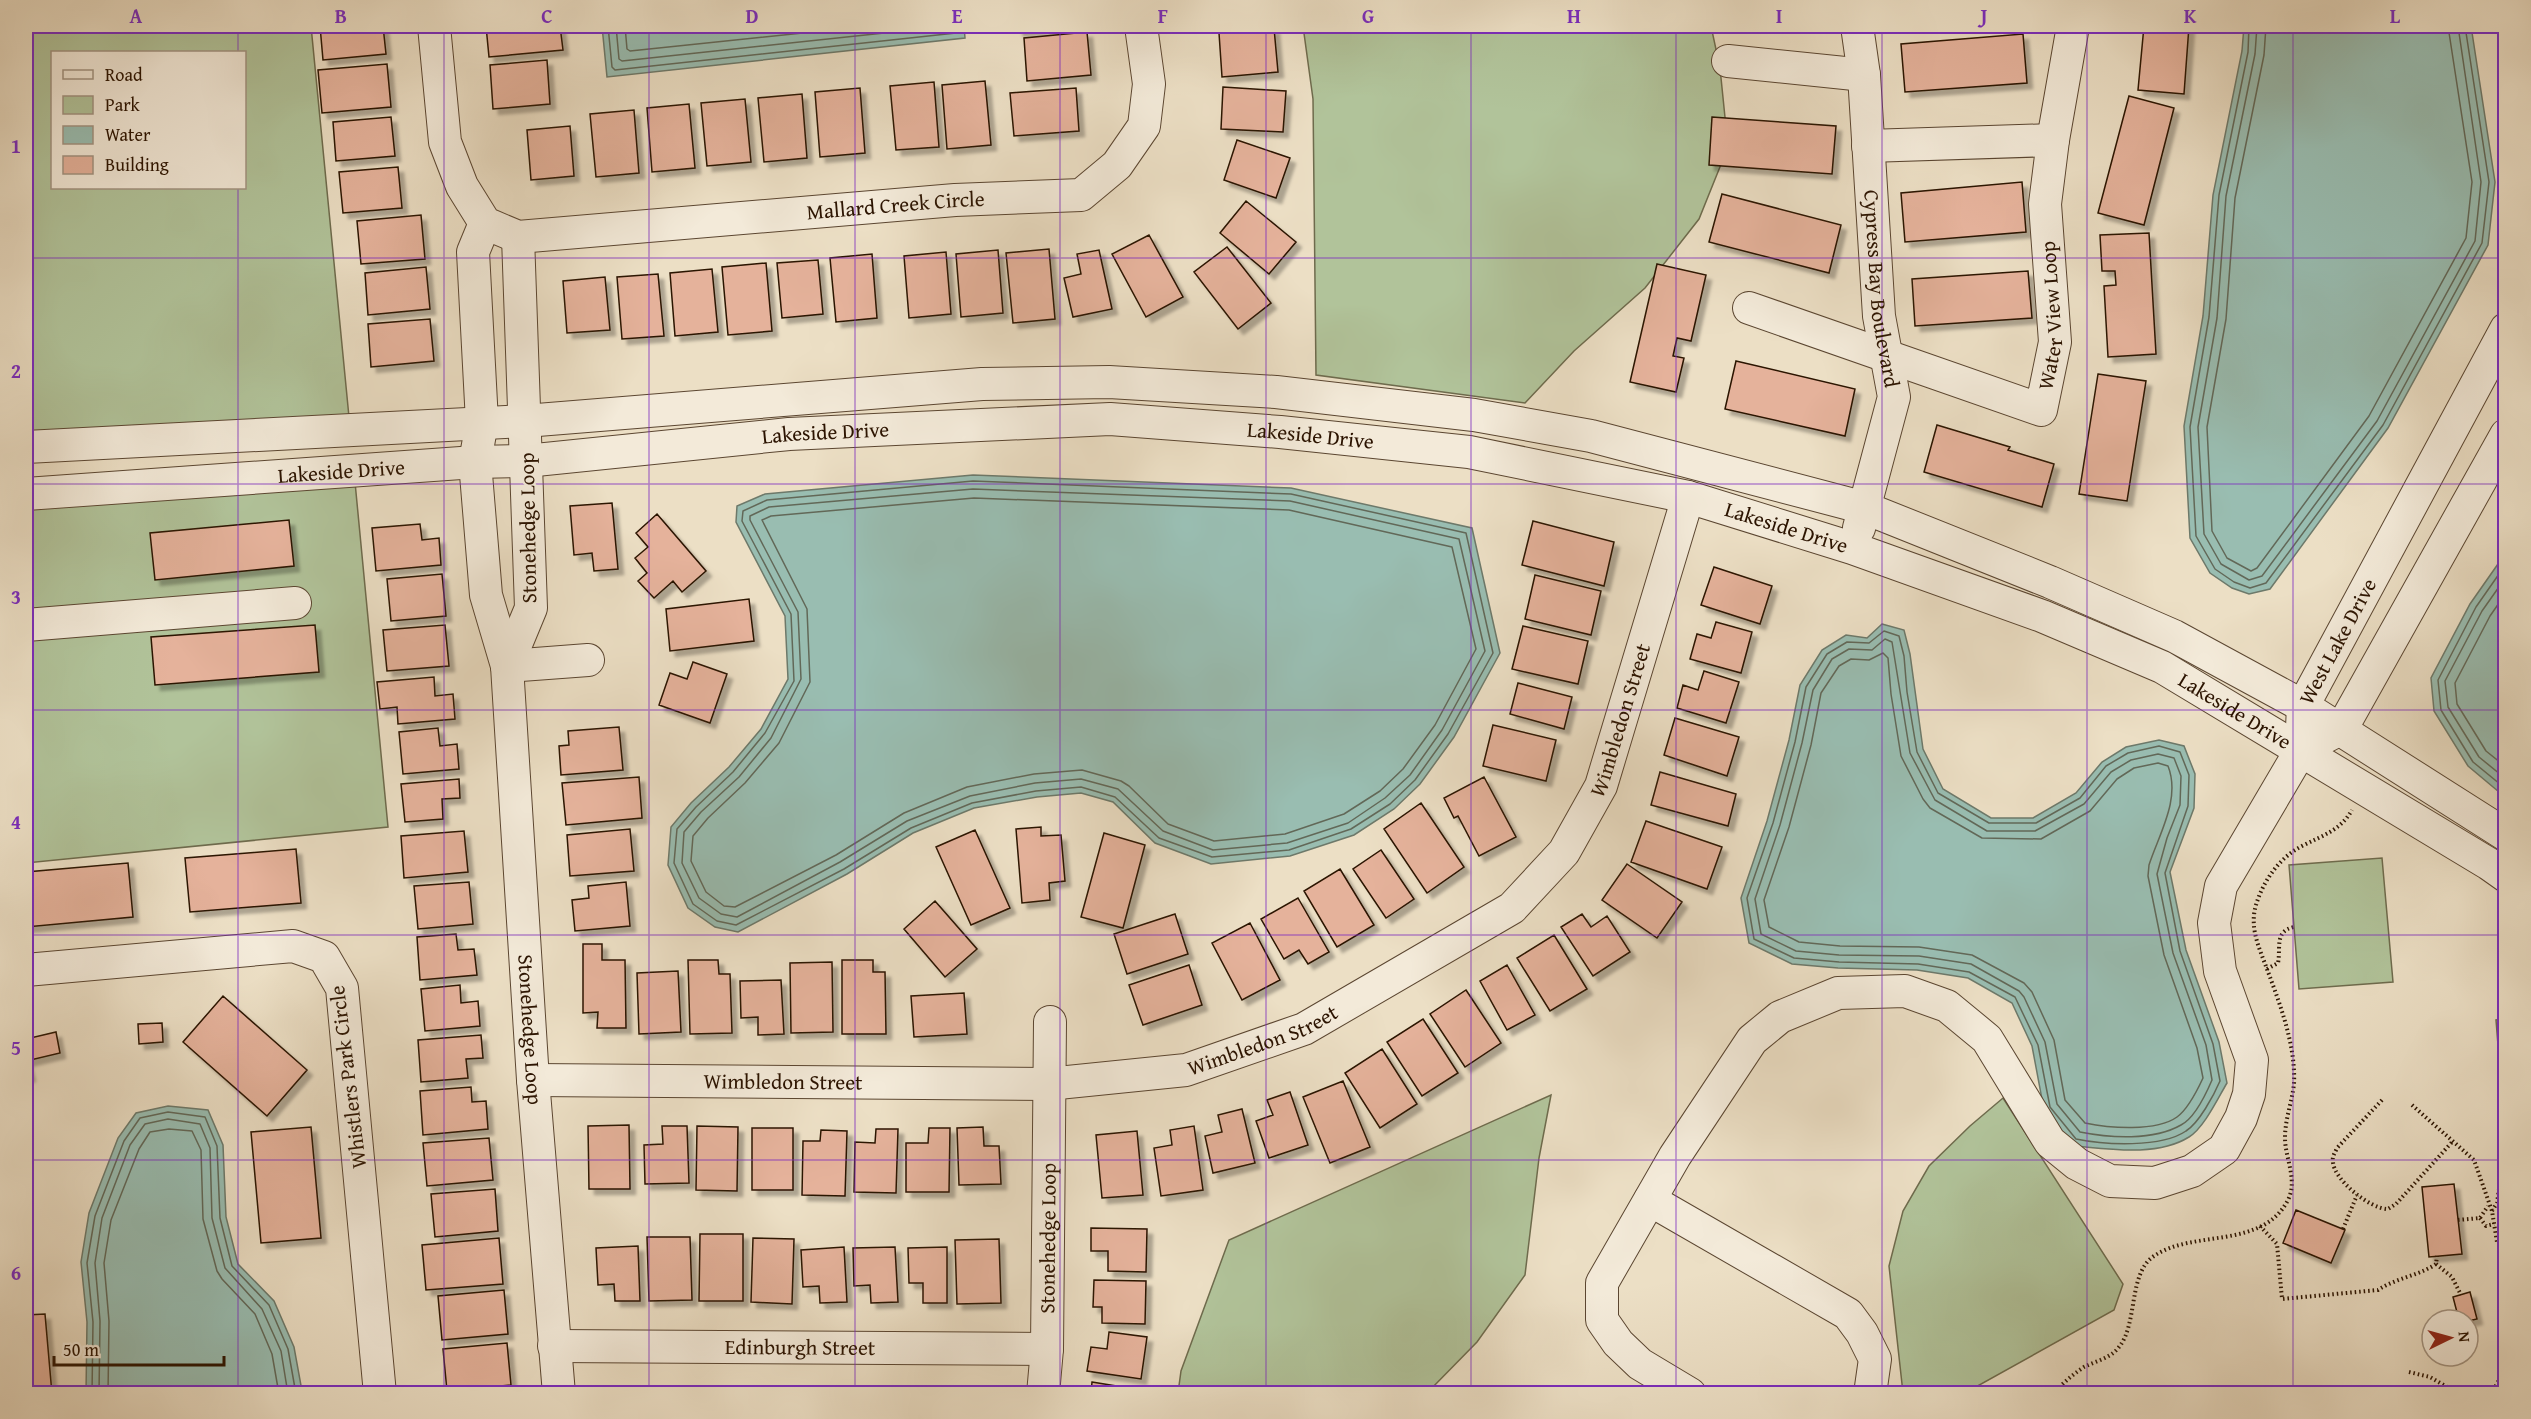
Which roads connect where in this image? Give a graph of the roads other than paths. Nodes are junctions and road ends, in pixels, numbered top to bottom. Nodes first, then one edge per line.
1 (434, 26) edge
2 (1141, 26) edge
3 (1857, 26) edge
4 (2073, 26) edge
5 (1728, 61) dead end
6 (1864, 75) junction
7 (2053, 140) junction
8 (1868, 146) junction
9 (484, 223) junction
10 (518, 237) junction
11 (1749, 308) dead end
12 (2505, 329) edge
13 (1888, 356) junction
14 (525, 421) junction
15 (482, 422) junction
16 (2505, 435) edge
17 (26, 447) edge
18 (526, 461) junction
19 (475, 462) junction
20 (26, 494) edge
21 (1688, 497) junction
22 (1865, 508) junction
23 (1852, 548) junction
24 (295, 603) dead end
25 (26, 625) edge
26 (588, 660) dead end
27 (507, 666) junction
28 (2303, 705) junction
29 (2342, 728) junction
30 (2301, 750) junction
31 (2505, 835) edge
32 (2505, 876) edge
33 (26, 970) edge
34 (1050, 1022) dead end
35 (533, 1080) junction
36 (1048, 1084) junction
37 (1650, 1200) junction
38 (554, 1346) junction
39 (1047, 1349) junction
40 (380, 1394) edge
41 (559, 1394) edge
42 (1043, 1394) edge
43 (1690, 1394) edge
44 (1870, 1394) edge

1 - 9 street
2 - 10 street, Mallard Creek Circle
3 - 6 street, Cypress Bay Boulevard
4 - 7 street, Water View Loop
5 - 6 street
6 - 8 street, Cypress Bay Boulevard
7 - 8 street
7 - 13 street, Water View Loop
8 - 13 street, Cypress Bay Boulevard
9 - 10 street, Mallard Creek Circle
9 - 15 street
10 - 14 street
11 - 13 street
12 - 28 street, West Lake Drive
13 - 22 street, Cypress Bay Boulevard
14 - 15 street, Lakeside Drive
14 - 18 street, Stonehedge Loop
14 - 22 street, Lakeside Drive
15 - 17 street, Lakeside Drive
15 - 19 street, Stonehedge Loop
16 - 29 street, West Lake Drive
18 - 19 street, Lakeside Drive
18 - 21 street, Lakeside Drive
18 - 27 street, Stonehedge Loop
19 - 20 street, Lakeside Drive
19 - 27 street, Stonehedge Loop
21 - 23 street, Lakeside Drive
21 - 36 street, Wimbledon Street
22 - 23 street, Cypress Bay Boulevard
22 - 28 street, Lakeside Drive
23 - 30 street, Lakeside Drive
24 - 25 street
26 - 27 street
27 - 35 street, Stonehedge Loop
28 - 29 street, Lakeside Drive
28 - 30 street, West Lake Drive
29 - 30 street, West Lake Drive
29 - 31 street, Lakeside Drive
30 - 32 street, Lakeside Drive
30 - 37 street
33 - 40 street, Whistlers Park Circle
34 - 36 street, Stonehedge Loop
35 - 36 street, Wimbledon Street
35 - 38 street, Stonehedge Loop
36 - 39 street, Stonehedge Loop
37 - 43 street
37 - 44 street
38 - 39 street, Edinburgh Street
38 - 41 street, Stonehedge Loop
39 - 42 street, Stonehedge Loop

